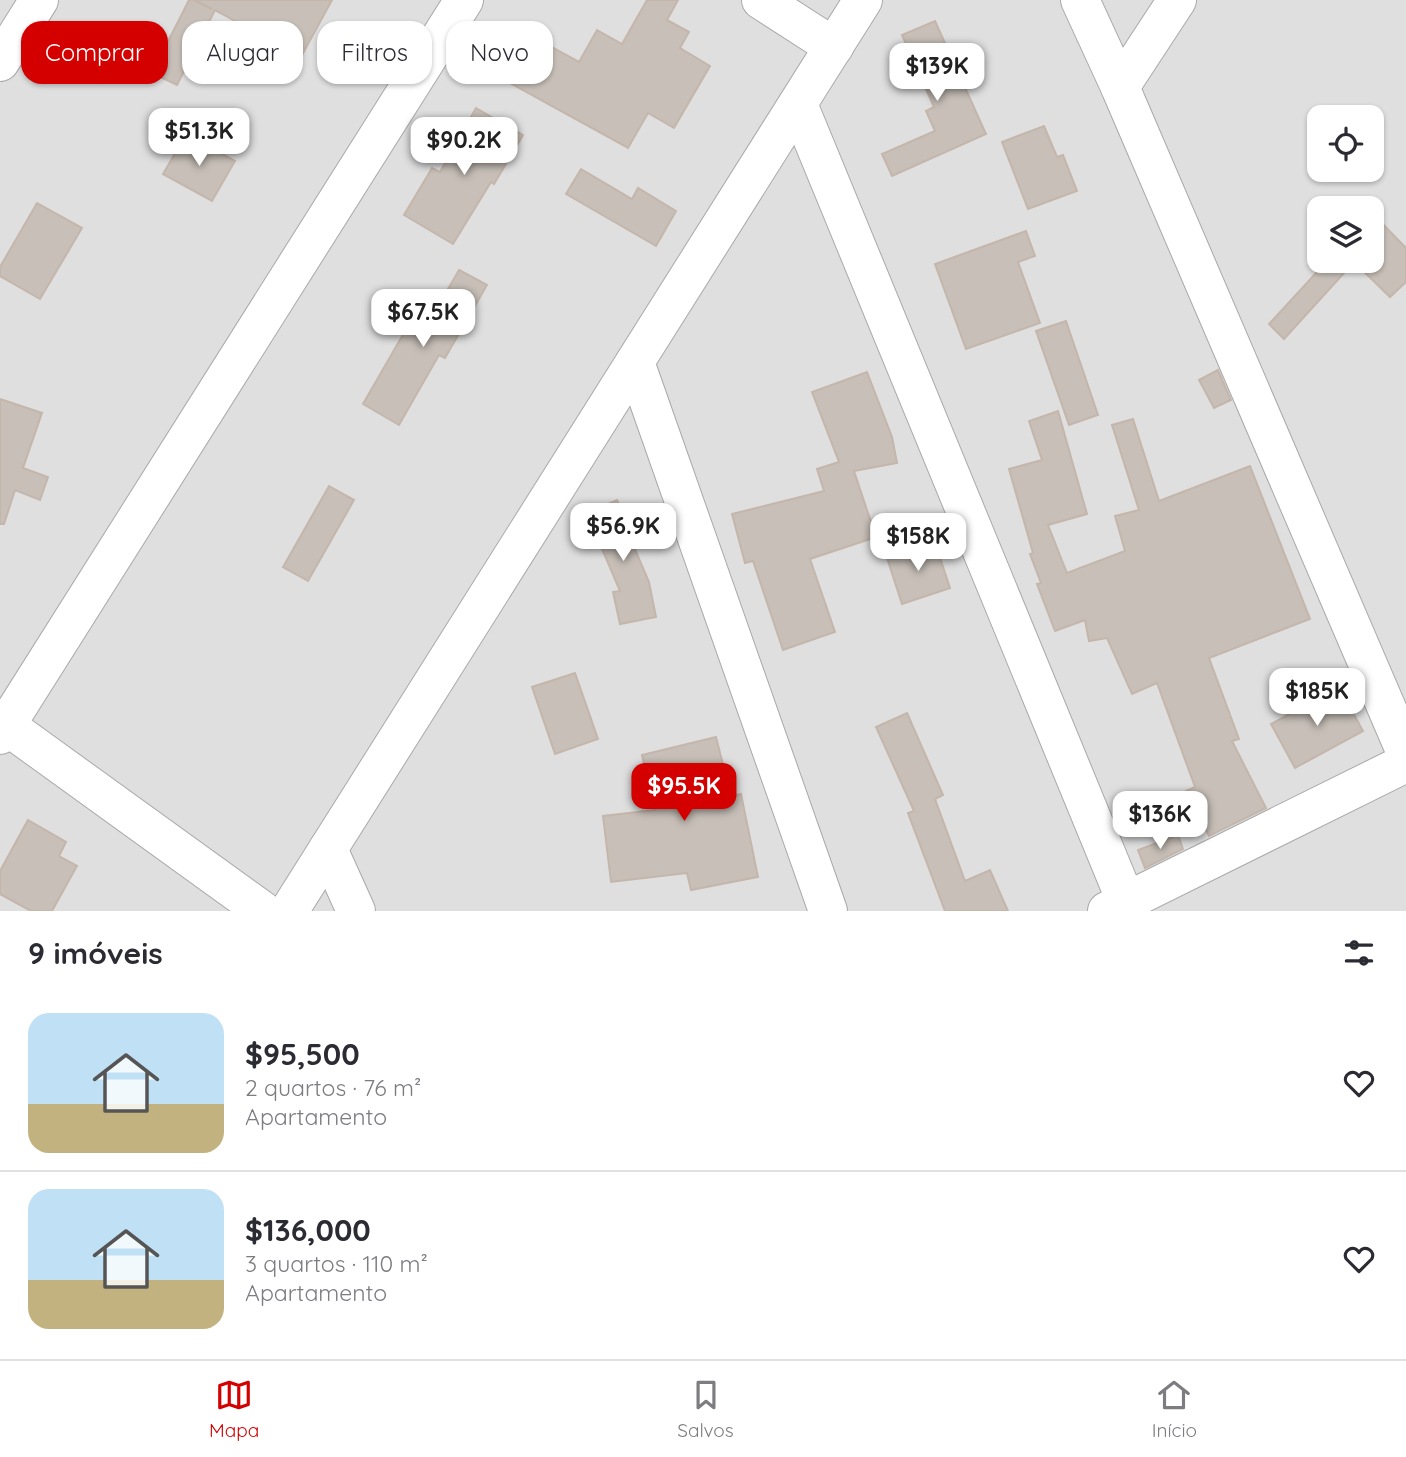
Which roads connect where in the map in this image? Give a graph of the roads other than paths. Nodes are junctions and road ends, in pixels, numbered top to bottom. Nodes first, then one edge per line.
1 (39, 0) edge
2 (464, 0) edge
3 (761, 0) edge
4 (863, 0) edge
5 (1080, 0) edge
6 (1177, 0) edge
7 (834, 47) junction
8 (0, 62) edge
9 (1120, 87) junction
10 (798, 104) junction
11 (635, 362) junction
12 (2, 727) edge
13 (1406, 753) edge
14 (1406, 763) edge
15 (328, 849) junction
16 (1121, 908) edge
17 (263, 911) edge
18 (289, 911) edge
19 (356, 911) edge
20 (828, 911) edge

1 - 8 street
2 - 12 street
3 - 7 street
4 - 7 street
5 - 9 street
6 - 9 street
7 - 10 street
9 - 13 street
10 - 11 street
10 - 16 street
11 - 15 street
11 - 20 street
12 - 17 street
14 - 16 street
15 - 18 street
15 - 19 street

